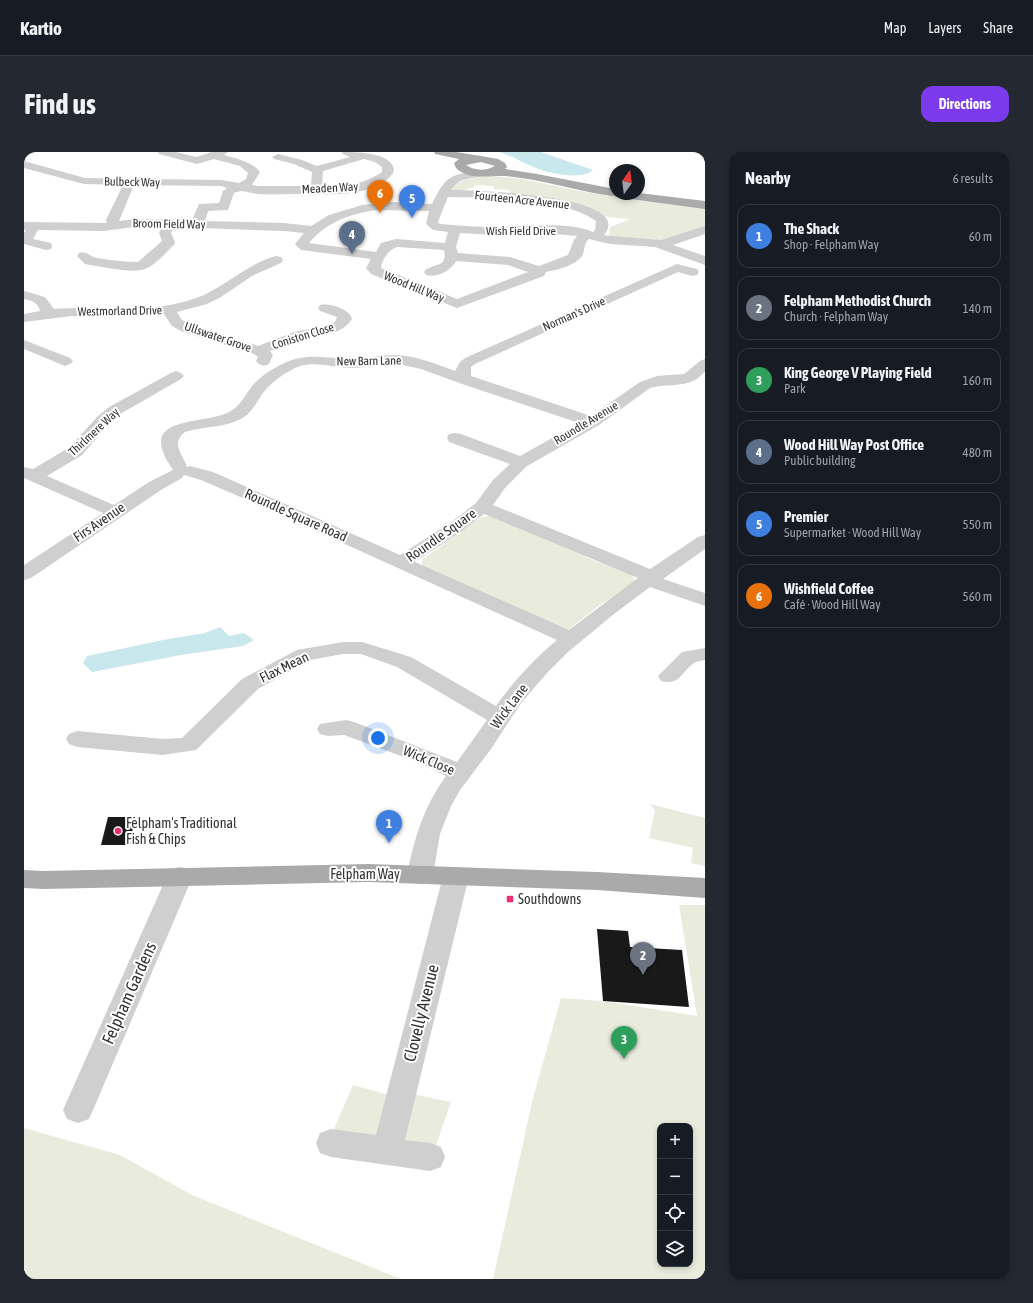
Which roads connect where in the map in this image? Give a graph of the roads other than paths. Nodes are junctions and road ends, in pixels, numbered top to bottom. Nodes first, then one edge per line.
1 (163, 152) edge
2 (348, 152) edge
3 (441, 152) edge
4 (218, 154) edge
5 (362, 156) junction
6 (278, 157) dead end
7 (474, 159) junction
8 (501, 165) junction
9 (26, 167) edge
10 (316, 170) junction
11 (459, 170) junction
12 (486, 172) junction
13 (541, 178) junction
14 (130, 182) junction
15 (242, 187) junction
16 (316, 190) junction
17 (609, 192) edge
18 (443, 193) junction
19 (645, 197) edge
20 (705, 205) edge
21 (436, 208) junction
22 (169, 224) junction
23 (114, 225) junction
24 (197, 225) junction
25 (29, 226) edge
26 (456, 229) junction
27 (313, 230) junction
28 (705, 230) edge
29 (591, 235) junction
30 (663, 244) junction
31 (46, 246) dead end
32 (451, 252) junction
33 (84, 256) dead end
34 (379, 256) junction
35 (276, 260) dead end
36 (705, 261) edge
37 (539, 270) junction
38 (431, 272) dead end
39 (692, 272) dead end
40 (24, 295) edge
41 (325, 308) dead end
42 (168, 310) junction
43 (48, 314) junction
44 (24, 318) edge
45 (24, 344) edge
46 (262, 356) joint
47 (65, 361) dead end
48 (470, 361) junction
49 (705, 364) edge
50 (428, 366) junction
51 (176, 376) dead end
52 (682, 379) junction
53 (468, 381) junction
54 (699, 385) dead end
55 (593, 422) junction
56 (455, 438) dead end
57 (521, 462) junction
58 (182, 471) junction
59 (29, 474) edge
60 (482, 507) junction
61 (115, 512) junction
62 (705, 541) edge
63 (401, 563) junction
64 (24, 574) edge
65 (650, 578) junction
66 (705, 600) edge
67 (570, 639) junction
68 (705, 654) edge
69 (669, 676) dead end
70 (499, 717) junction
71 (328, 729) dead end
72 (77, 739) dead end
73 (461, 773) junction
74 (420, 875) junction
75 (180, 876) junction
76 (456, 876) junction
77 (24, 879) edge
78 (705, 888) edge
79 (78, 1110) dead end
80 (331, 1142) dead end
81 (386, 1151) junction
82 (430, 1157) dead end

1 - 4 street
2 - 5 street, Meaden Way
3 - 7 main road
3 - 11 main road
4 - 15 street
5 - 10 street
5 - 16 street, Meaden Way
6 - 10 street
7 - 8 main road
7 - 11 main road
8 - 12 main road
8 - 13 main road
9 - 14 street, Bulbeck Way
10 - 16 street
11 - 12 street
11 - 18 street, Wish Field Drive
12 - 13 main road
13 - 17 main road
14 - 15 street, Bulbeck Way
14 - 23 street
15 - 16 street, Meaden Way
15 - 24 street
18 - 21 street, Wish Field Drive
18 - 29 street, Fourteen Acre Avenue
19 - 20 main road
21 - 26 street, Wish Field Drive
21 - 27 street, Wood Hill Way
22 - 23 street, Broom Field Way
22 - 24 street, Broom Field Way
22 - 33 street
23 - 25 street, Broom Field Way
24 - 27 street, Broom Field Way
25 - 31 street
26 - 29 street, Wish Field Drive
26 - 32 street
27 - 34 street, Wood Hill Way
28 - 30 street
29 - 30 street, Wish Field Drive
29 - 37 street
30 - 36 street
32 - 34 street
32 - 37 street
32 - 38 street
34 - 37 street, Wood Hill Way
35 - 42 street, Westmorland Drive
39 - 48 street, Norman's Drive
40 - 43 street
41 - 46 street, Coniston Close
42 - 43 street, Westmorland Drive
42 - 46 street, Ullswater Grove
43 - 44 street, Westmorland Drive
45 - 47 street
48 - 50 street, Norman's Drive
48 - 53 street
49 - 52 street, Roundle Avenue
50 - 53 street, New Barn Lane
50 - 58 street, New Barn Lane
51 - 59 street, Thirlmere Way
52 - 54 street
52 - 55 street, Roundle Avenue
53 - 55 street, New Barn Lane
55 - 57 street, Roundle Avenue
56 - 57 street
57 - 60 street, Roundle Avenue
58 - 61 street, Firs Avenue
58 - 63 street, Roundle Square Road
59 - 61 street
60 - 63 street, Roundle Square
60 - 65 street, Roundle Square
61 - 64 street, Firs Avenue
62 - 65 street, Wick Lane
63 - 67 street, Roundle Square
65 - 66 street, Roundle Square
65 - 67 street, Wick Lane
67 - 70 street, Wick Lane
68 - 69 street
70 - 72 street, Flax Mean
70 - 73 street, Wick Lane
71 - 73 street, Wick Close
73 - 74 street, Wick Lane
74 - 75 main road, Felpham Way
74 - 76 main road, Felpham Way
75 - 77 main road, Felpham Way
75 - 79 street, Felpham Gardens
76 - 78 main road, Felpham Way
76 - 81 street, Clovelly Avenue
80 - 81 street
81 - 82 street

